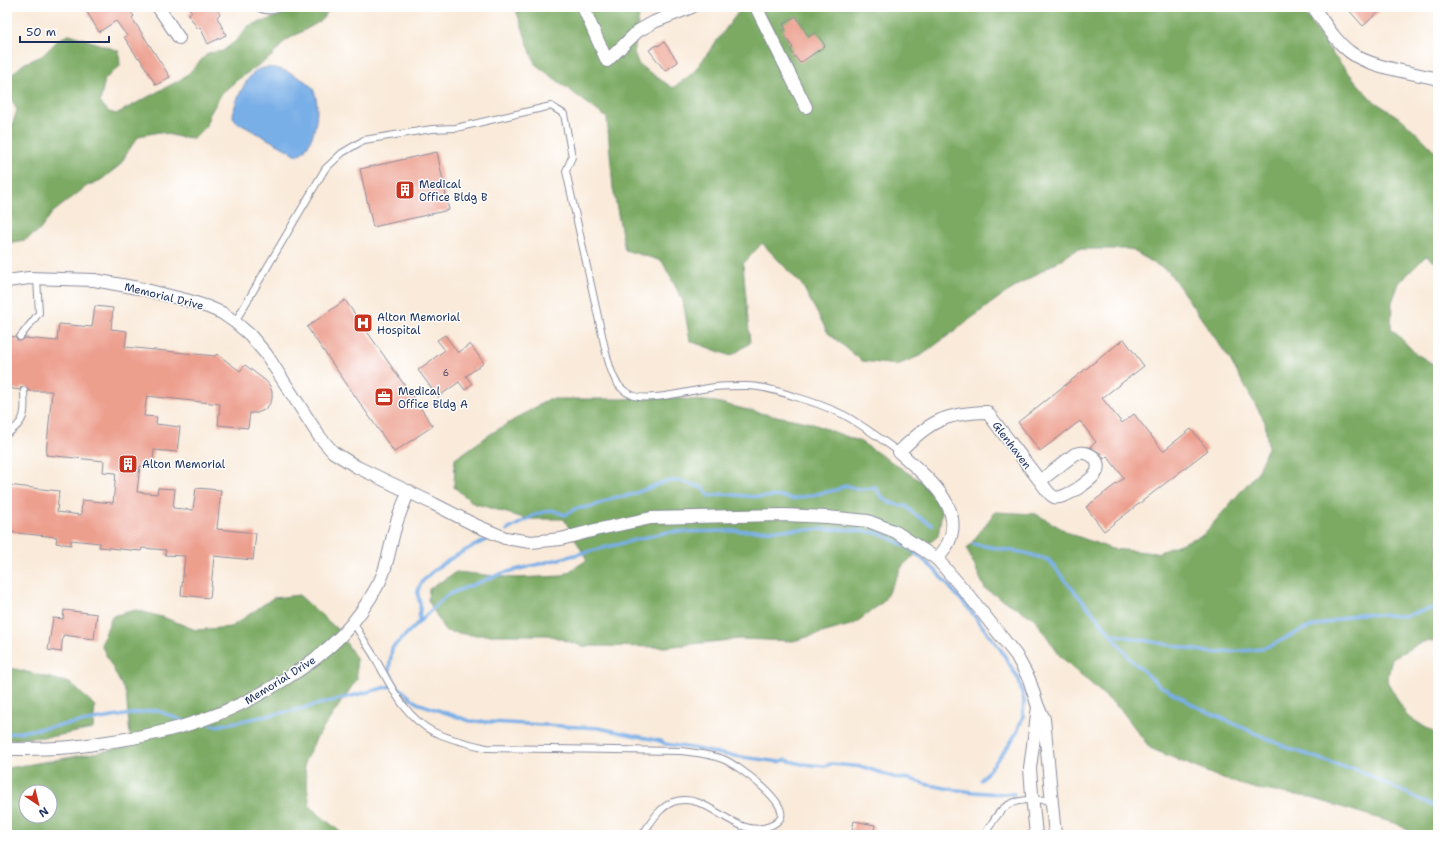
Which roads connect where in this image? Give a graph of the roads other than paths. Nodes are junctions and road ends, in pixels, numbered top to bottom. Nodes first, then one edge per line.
1 (158, 7) edge
2 (258, 7) edge
3 (281, 7) edge
4 (583, 7) edge
5 (692, 7) edge
6 (756, 7) edge
7 (1313, 7) edge
8 (179, 38) dead end
9 (1438, 79) edge
10 (806, 107) dead end
11 (37, 278) junction
12 (7, 281) edge
13 (235, 322) junction
14 (20, 337) dead end
15 (24, 391) dead end
16 (7, 434) edge
17 (899, 452) junction
18 (1040, 481) junction
19 (409, 491) junction
20 (937, 559) junction
21 (353, 622) junction
22 (1038, 707) junction
23 (7, 749) edge
24 (1032, 800) junction
25 (1052, 800) junction
26 (647, 828) junction
27 (642, 835) edge
28 (652, 835) edge
29 (984, 835) edge
30 (1036, 835) edge
31 (1055, 835) edge

1 - 8 street
2 - 3 lane
4 - 5 street
6 - 10 street
7 - 9 street
11 - 12 street, Memorial Drive
11 - 13 street, Memorial Drive
11 - 14 lane
13 - 17 lane
13 - 19 street, Memorial Drive
15 - 16 lane
17 - 18 street, Glenhaven
17 - 20 street
18 - 18 street, Glenhaven
19 - 20 street, Memorial Drive
19 - 21 street, Memorial Drive
20 - 22 street, Memorial Drive
21 - 23 street, Memorial Drive
21 - 26 lane
22 - 24 street
22 - 25 street, Memorial Drive
24 - 25 lane
24 - 29 lane
24 - 30 street
25 - 31 street, Memorial Drive
26 - 27 lane
26 - 28 lane

